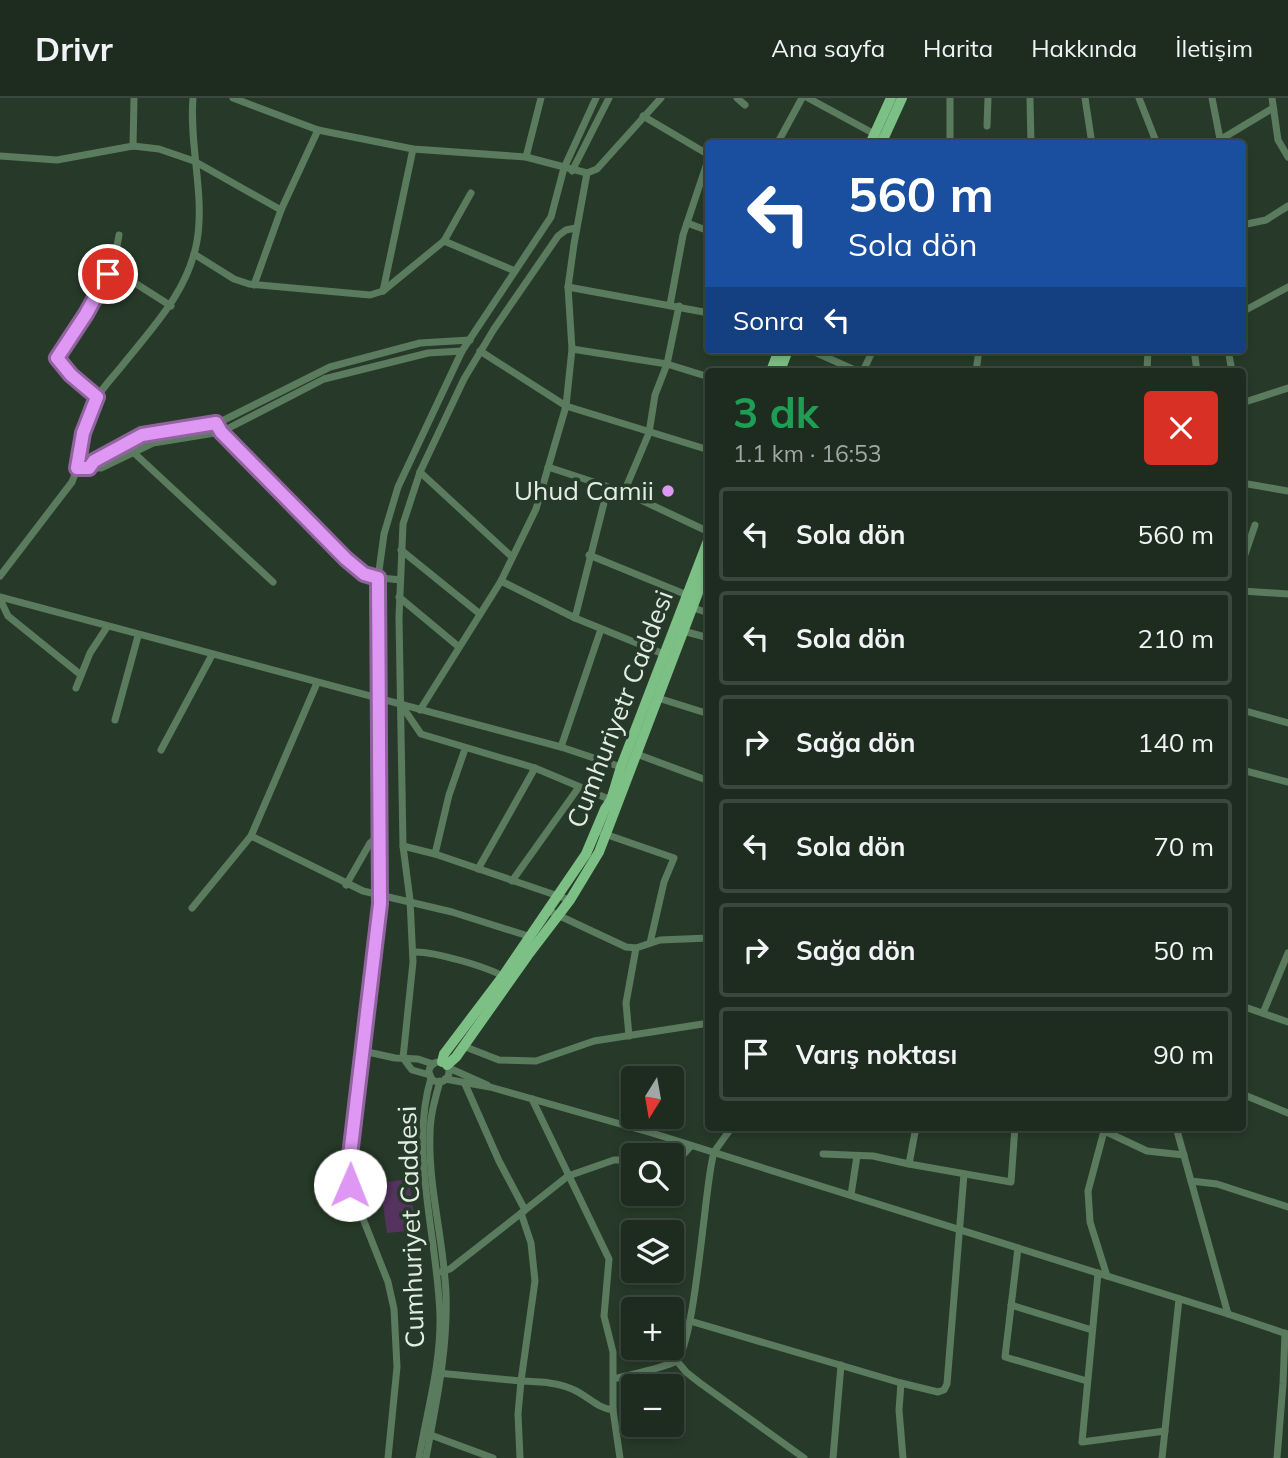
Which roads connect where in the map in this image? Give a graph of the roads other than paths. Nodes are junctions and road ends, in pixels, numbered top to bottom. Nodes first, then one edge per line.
1 (134, 98) edge
2 (193, 98) edge
3 (233, 98) edge
4 (541, 98) edge
5 (596, 98) edge
6 (608, 98) edge
7 (661, 98) edge
8 (737, 98) edge
9 (805, 98) edge
10 (891, 98) edge
11 (902, 98) edge
12 (950, 98) edge
13 (988, 98) edge
14 (1030, 98) edge
15 (1085, 98) edge
16 (1139, 98) edge
17 (1212, 98) edge
18 (1272, 98) edge
19 (745, 105) dead end
20 (1273, 108) junction
21 (643, 116) junction
22 (987, 126) dead end
23 (318, 130) junction
24 (779, 140) edge
25 (878, 140) edge
26 (880, 140) edge
27 (881, 140) edge
28 (950, 140) edge
29 (1031, 140) edge
30 (1091, 140) edge
31 (1155, 140) edge
32 (1214, 140) edge
33 (1217, 140) edge
34 (133, 146) junction
35 (413, 149) junction
36 (705, 154) edge
37 (0, 156) edge
38 (1288, 157) edge
39 (526, 158) junction
40 (194, 161) junction
41 (705, 168) edge
42 (568, 169) junction
43 (587, 173) junction
44 (471, 193) dead end
45 (1288, 206) edge
46 (281, 210) junction
47 (687, 223) junction
48 (1246, 224) edge
49 (576, 228) junction
50 (705, 229) edge
51 (120, 235) dead end
52 (444, 241) junction
53 (194, 254) junction
54 (113, 269) junction
55 (515, 271) junction
56 (254, 285) junction
57 (568, 287) junction
58 (1288, 287) edge
59 (383, 291) junction
60 (670, 305) junction
61 (171, 306) junction
62 (679, 306) junction
63 (1246, 310) edge
64 (705, 312) edge
65 (470, 340) junction
66 (572, 349) junction
67 (463, 351) junction
68 (480, 351) junction
69 (819, 354) edge
70 (667, 364) junction
71 (850, 368) edge
72 (705, 376) edge
73 (1288, 388) edge
74 (97, 397) junction
75 (1246, 402) edge
76 (566, 406) junction
77 (216, 423) junction
78 (221, 432) junction
79 (649, 433) junction
80 (705, 449) edge
81 (132, 451) junction
82 (548, 467) junction
83 (77, 468) junction
84 (89, 468) junction
85 (420, 472) junction
86 (1246, 483) edge
87 (608, 487) junction
88 (1288, 491) edge
89 (624, 492) junction
90 (1255, 525) dead end
91 (705, 530) edge
92 (401, 550) junction
93 (705, 550) edge
94 (1246, 551) edge
95 (589, 555) junction
96 (512, 557) junction
97 (705, 571) edge
98 (0, 576) edge
99 (378, 578) junction
100 (400, 580) junction
101 (501, 581) junction
102 (273, 582) dead end
103 (1246, 591) edge
104 (1288, 594) edge
105 (399, 597) junction
106 (0, 598) edge
107 (687, 602) junction
108 (705, 611) edge
109 (480, 614) junction
110 (575, 618) junction
111 (107, 627) junction
112 (601, 629) junction
113 (683, 631) junction
114 (138, 636) junction
115 (705, 637) edge
116 (459, 647) junction
117 (212, 655) junction
118 (668, 655) junction
119 (81, 675) junction
120 (317, 683) junction
121 (76, 688) dead end
122 (377, 698) junction
123 (657, 698) junction
124 (402, 705) junction
125 (420, 710) junction
126 (1246, 711) edge
127 (705, 712) edge
128 (115, 720) dead end
129 (1288, 723) edge
130 (561, 747) junction
131 (465, 749) junction
132 (161, 750) dead end
133 (632, 753) junction
134 (621, 767) junction
135 (534, 768) junction
136 (1246, 770) edge
137 (705, 780) edge
138 (1288, 782) edge
139 (579, 787) junction
140 (611, 800) junction
141 (601, 833) junction
142 (379, 835) junction
143 (251, 836) junction
144 (403, 846) junction
145 (435, 854) junction
146 (478, 869) junction
147 (512, 881) junction
148 (346, 885) junction
149 (380, 895) junction
150 (558, 896) junction
151 (410, 900) junction
152 (570, 900) junction
153 (192, 908) dead end
154 (547, 910) junction
155 (559, 915) junction
156 (528, 936) junction
157 (705, 938) edge
158 (650, 943) junction
159 (636, 948) junction
160 (413, 952) junction
161 (1288, 953) edge
162 (506, 978) junction
163 (1246, 1007) edge
164 (1263, 1013) junction
165 (1288, 1023) edge
166 (705, 1024) edge
167 (629, 1036) junction
168 (463, 1046) junction
169 (363, 1051) junction
170 (402, 1058) junction
171 (443, 1065) junction
172 (430, 1076) junction
173 (442, 1080) junction
174 (465, 1084) junction
175 (490, 1087) junction
176 (1246, 1096) edge
177 (532, 1099) junction
178 (1288, 1113) edge
179 (729, 1131) edge
180 (914, 1131) edge
181 (1015, 1131) edge
182 (1104, 1131) edge
183 (1106, 1131) edge
184 (1177, 1131) edge
185 (691, 1146) junction
186 (714, 1153) junction
187 (823, 1154) dead end
188 (684, 1155) edge
189 (1184, 1155) junction
190 (857, 1156) junction
191 (621, 1160) edge
192 (909, 1164) junction
193 (964, 1174) junction
194 (568, 1175) junction
195 (1191, 1181) junction
196 (851, 1195) junction
197 (1288, 1207) edge
198 (523, 1212) junction
199 (959, 1228) junction
200 (1018, 1248) junction
201 (445, 1271) junction
202 (436, 1273) junction
203 (1097, 1273) junction
204 (1107, 1276) junction
205 (1179, 1299) junction
206 (1011, 1305) junction
207 (1228, 1314) junction
208 (690, 1321) junction
209 (1092, 1330) junction
210 (1286, 1333) edge
211 (677, 1361) junction
212 (841, 1365) junction
213 (439, 1373) junction
214 (614, 1379) junction
215 (521, 1381) junction
216 (1087, 1381) junction
217 (901, 1383) junction
218 (613, 1410) junction
219 (1165, 1431) junction
220 (427, 1434) junction
221 (388, 1458) edge
222 (419, 1458) edge
223 (426, 1458) edge
224 (494, 1458) edge
225 (520, 1458) edge
226 (620, 1458) edge
227 (804, 1458) edge
228 (833, 1458) edge
229 (903, 1458) edge
230 (1163, 1458) edge
231 (1277, 1458) edge

1 - 34 street
2 - 40 street
3 - 23 street
4 - 39 street
5 - 42 street
6 - 42 street
7 - 21 street
8 - 19 street
9 - 24 street
9 - 25 street
10 - 26 main road
11 - 27 main road
12 - 28 street
13 - 22 street
14 - 29 street
15 - 30 street
16 - 31 street
17 - 32 street
18 - 20 street
20 - 33 street
20 - 38 street
21 - 36 street
21 - 43 street
23 - 35 street
23 - 46 street
34 - 37 street
34 - 40 street
35 - 39 street
35 - 59 street
39 - 42 street
40 - 46 street
40 - 53 street
41 - 47 street
42 - 43 street
42 - 55 street
43 - 49 street
44 - 52 street
45 - 48 street
46 - 56 street
47 - 50 street
47 - 60 street
49 - 57 street
49 - 68 street
51 - 54 street
52 - 55 street
52 - 59 street
53 - 56 street
53 - 61 street
54 - 61 street
54 - 74 street
55 - 65 street
56 - 59 street
57 - 60 street
57 - 66 street
58 - 63 street
60 - 62 street
61 - 74 street
62 - 64 street
62 - 70 street
65 - 67 street
65 - 77 street
66 - 70 street
66 - 76 street
67 - 78 street
67 - 99 street
68 - 76 street
68 - 85 street
69 - 71 street
70 - 72 street
70 - 79 street
73 - 75 street
74 - 83 street
76 - 79 street
76 - 82 street
77 - 78 street
77 - 84 street
78 - 81 street
78 - 99 street
79 - 80 street
79 - 89 street
81 - 84 street
81 - 102 street
82 - 87 street
82 - 96 street
83 - 84 street
83 - 98 street
85 - 92 street
85 - 96 street
86 - 88 street
87 - 89 street
87 - 95 street
89 - 91 street
90 - 94 street
92 - 100 street
92 - 109 street
93 - 107 main road, Cumhuriyetr Caddesi
95 - 107 street
95 - 110 street
96 - 101 street
97 - 107 main road
99 - 100 street
99 - 122 street
100 - 105 street
101 - 109 street
101 - 110 street
103 - 104 street
105 - 116 street
105 - 124 street
106 - 111 street
106 - 119 street
107 - 108 street
107 - 113 main road
107 - 118 main road, Cumhuriyetr Caddesi
109 - 116 street
110 - 112 street
111 - 114 street
111 - 119 street
112 - 118 street
112 - 130 street
113 - 115 street
113 - 118 main road
114 - 117 street
114 - 128 street
116 - 125 street
117 - 120 street
117 - 132 street
118 - 123 main road
118 - 133 main road, Cumhuriyetr Caddesi
119 - 121 street
120 - 122 street
120 - 143 street
122 - 124 street
122 - 142 street
123 - 127 street
123 - 133 main road
124 - 125 street
124 - 131 street
124 - 144 street
125 - 130 street
126 - 129 street
130 - 134 street
131 - 135 street
131 - 145 street
133 - 134 main road, Cumhuriyetr Caddesi
133 - 137 street
133 - 141 main road
134 - 140 main road, Cumhuriyetr Caddesi
135 - 139 street
135 - 146 street
136 - 138 street
139 - 140 street
139 - 147 street
140 - 141 main road, Cumhuriyetr Caddesi
141 - 150 main road, Cumhuriyetr Caddesi
141 - 152 main road
141 - 158 street
142 - 148 street
142 - 149 street
143 - 148 street
143 - 153 street
144 - 145 street
144 - 151 street
145 - 146 street
146 - 147 street
147 - 150 street
148 - 149 street
149 - 151 street
149 - 169 street
150 - 152 street
150 - 154 main road, Cumhuriyetr Caddesi
151 - 156 street
151 - 160 street
152 - 155 main road
154 - 155 street
154 - 156 main road, Cumhuriyetr Caddesi
155 - 159 street
155 - 162 main road
156 - 162 main road, Cumhuriyetr Caddesi
157 - 158 street
158 - 159 street
159 - 167 street
160 - 162 street
160 - 170 street
161 - 164 street
162 - 168 main road
162 - 171 main road, Cumhuriyetr Caddesi
163 - 164 street
164 - 165 street
166 - 167 street
167 - 168 street
168 - 171 main road
169 - 170 street
169 - 221 street
170 - 171 street
170 - 172 street
171 - 172 street, Cumhuriyet Caddesi
171 - 173 street, Cumhuriyet Caddesi
171 - 175 street
172 - 173 street
172 - 202 street, Cumhuriyet Caddesi
173 - 174 street
173 - 201 street, Cumhuriyet Caddesi
174 - 175 street
174 - 198 street
175 - 177 street
176 - 178 street
177 - 185 street
177 - 194 street
179 - 186 street
180 - 192 street
181 - 193 street
182 - 204 street
183 - 189 street
184 - 189 street
185 - 186 street
185 - 188 street
186 - 196 street
186 - 208 street
187 - 190 street
189 - 195 street
190 - 192 street
190 - 196 street
191 - 194 street
192 - 193 street
193 - 199 street
194 - 198 street
194 - 214 street
195 - 197 street
195 - 207 street
196 - 199 street
198 - 201 street
198 - 215 street
199 - 200 street
199 - 217 street
200 - 203 street
200 - 206 street
201 - 202 street
201 - 213 street, Cumhuriyet Caddesi
202 - 213 street, Cumhuriyet Caddesi
203 - 204 street
203 - 209 street
204 - 205 street
205 - 207 street
205 - 219 street
206 - 209 street
206 - 216 street
207 - 210 street
208 - 211 street
208 - 212 street
209 - 216 street
210 - 231 street
211 - 214 street
211 - 227 street
212 - 217 street
212 - 228 street
213 - 215 street
213 - 220 street, Cumhuriyet Caddesi
214 - 218 street
215 - 218 street
215 - 225 street
216 - 219 street
217 - 229 street
218 - 226 street
219 - 230 street
220 - 222 street, Cumhuriyet Caddesi
220 - 223 street, Cumhuriyet Caddesi
220 - 224 street

